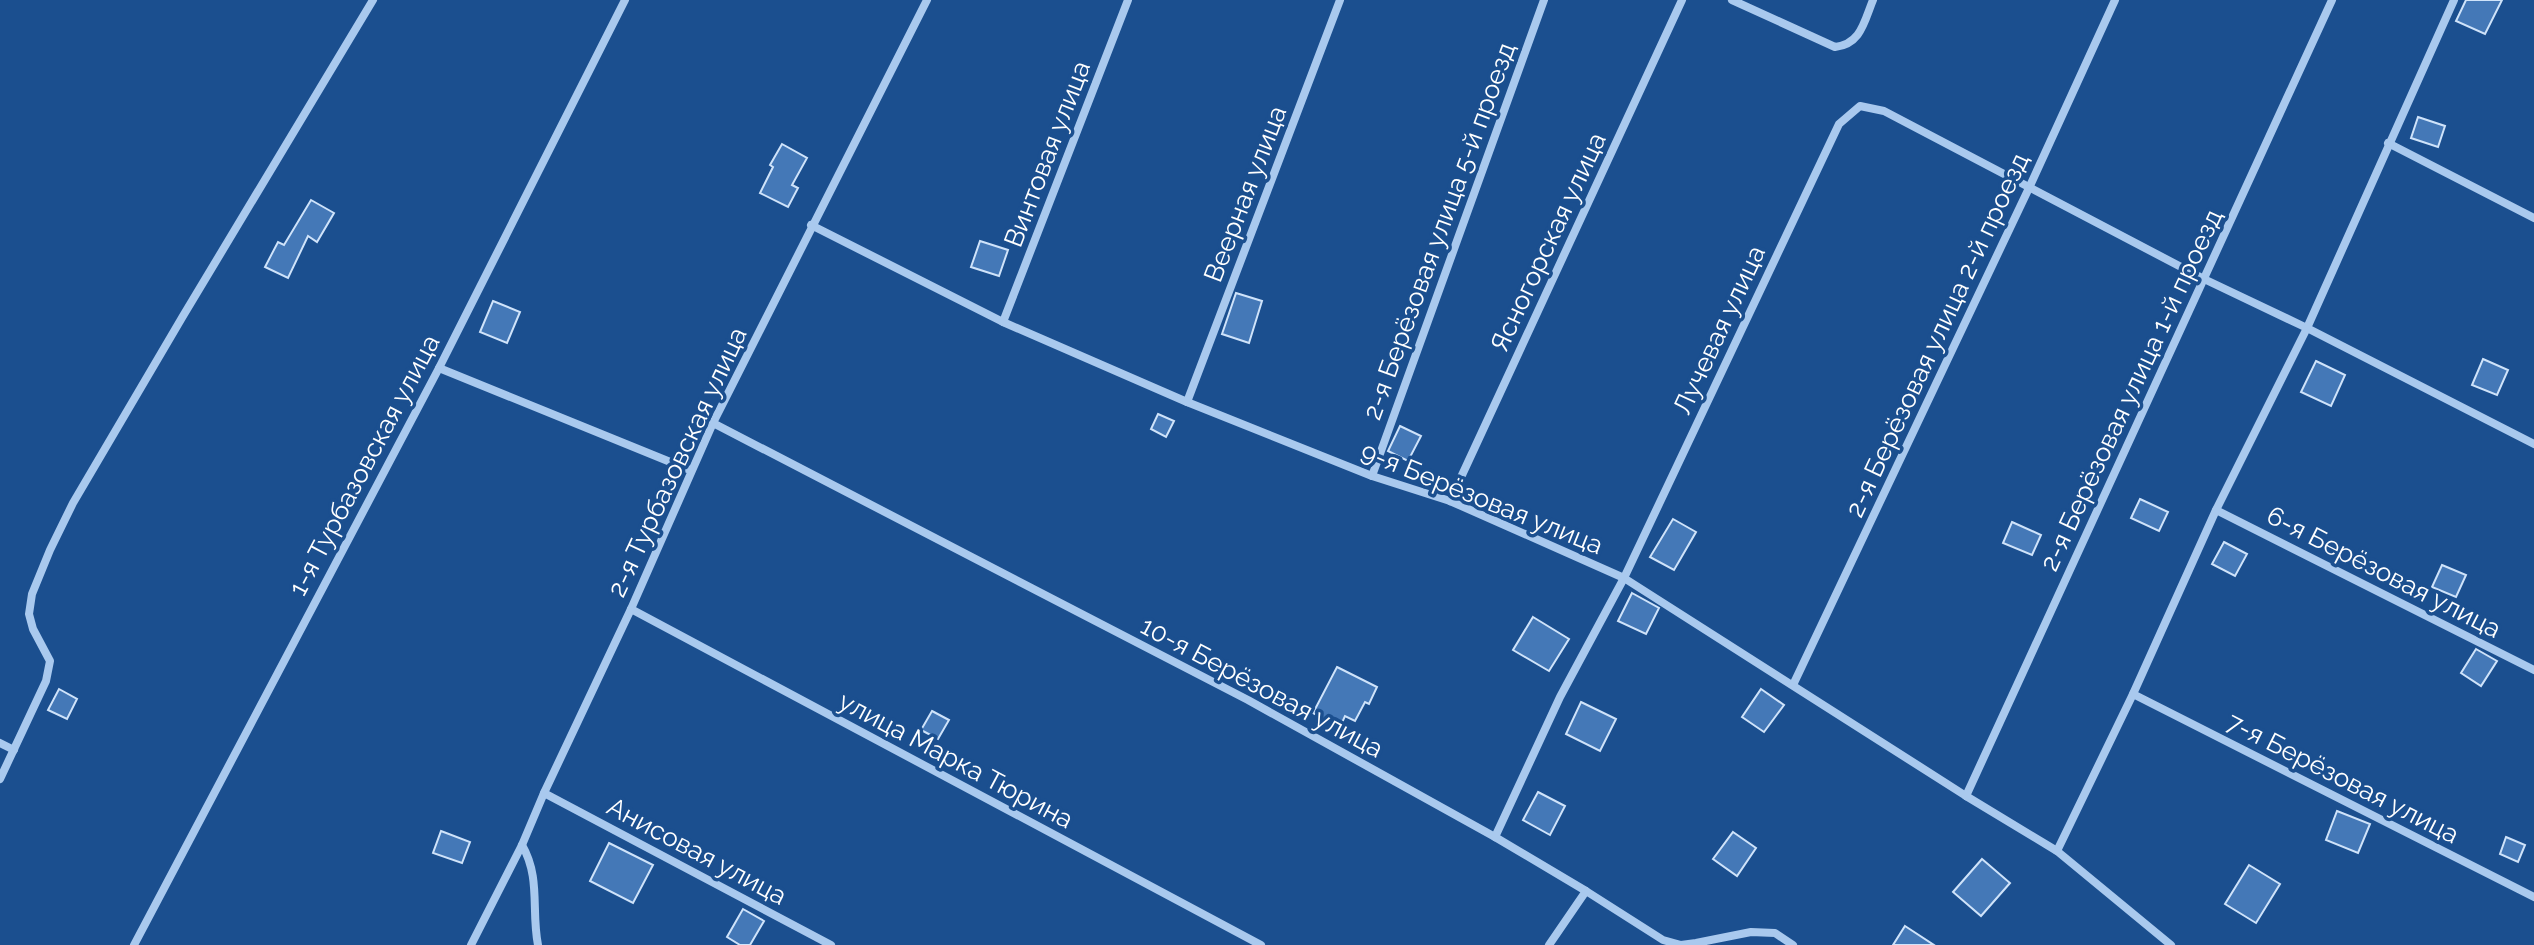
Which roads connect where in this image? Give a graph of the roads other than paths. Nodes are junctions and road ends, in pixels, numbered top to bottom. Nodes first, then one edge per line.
1 (373, 0) edge
2 (625, 0) edge
3 (927, 0) edge
4 (1128, 0) edge
5 (1340, 0) edge
6 (1544, 0) edge
7 (1682, 0) edge
8 (1732, 0) edge
9 (1873, 0) edge
10 (2115, 0) edge
11 (2332, 0) edge
12 (2454, 0) edge
13 (1754, 4) edge
14 (2388, 143) junction
15 (2029, 188) junction
16 (2534, 218) edge
17 (811, 225) junction
18 (2204, 279) junction
19 (1003, 322) junction
20 (2307, 328) junction
21 (439, 368) junction
22 (1187, 402) junction
23 (713, 423) junction
24 (2534, 444) edge
25 (690, 470) junction
26 (1372, 476) junction
27 (1450, 501) junction
28 (2216, 510) junction
29 (1624, 578) junction
30 (631, 609) junction
31 (2534, 670) edge
32 (1793, 685) junction
33 (2133, 694) junction
34 (0, 743) edge
35 (14, 750) junction
36 (0, 779) edge
37 (544, 793) junction
38 (1966, 796) junction
39 (1495, 837) junction
40 (522, 845) junction
41 (2057, 851) junction
42 (1586, 891) junction
43 (2534, 897) edge
44 (134, 945) edge
45 (471, 945) edge
46 (538, 945) edge
47 (831, 945) edge
48 (1261, 945) edge
49 (1549, 945) edge
50 (1793, 945) edge
51 (2171, 945) edge

1 - 35 street
2 - 21 street, 1-я Турбазовская улица
3 - 17 street, 2-я Турбазовская улица
4 - 19 street, Винтовая улица
5 - 22 street, Веерная улица
6 - 26 street, 2-я Берёзовая улица 5-й проезд
7 - 27 street, Ясногорская улица
8 - 13 street
9 - 13 street
10 - 15 street, 2-я Берёзовая улица 2-й проезд
11 - 18 street, 2-я Берёзовая улица 1-й проезд
12 - 14 street
14 - 16 street
14 - 20 street
15 - 18 street
15 - 29 street, Лучевая улица
15 - 32 street, 2-я Берёзовая улица 2-й проезд
17 - 19 street, 9-я Берёзовая улица
17 - 23 street, 2-я Турбазовская улица
18 - 20 street
18 - 38 street, 2-я Берёзовая улица 1-й проезд
19 - 22 street, 9-я Берёзовая улица
20 - 24 street
20 - 28 street
21 - 25 street
21 - 44 street, 1-я Турбазовская улица
22 - 26 street, 9-я Берёзовая улица
23 - 25 street, 2-я Турбазовская улица
23 - 39 street, 10-я Берёзовая улица
25 - 30 street, 2-я Турбазовская улица
26 - 27 street, 9-я Берёзовая улица
27 - 29 street, 9-я Берёзовая улица
28 - 31 street, 6-я Берёзовая улица
28 - 33 street
29 - 32 street, 9-я Берёзовая улица
29 - 39 street, Лучевая улица
30 - 37 street, 2-я Турбазовская улица
30 - 48 street, улица Марка Тюрина
32 - 38 street, 9-я Берёзовая улица
33 - 41 street
33 - 43 street, 7-я Берёзовая улица
34 - 35 street
35 - 36 street
37 - 40 street, 2-я Турбазовская улица
37 - 47 street, Анисовая улица
38 - 41 street, 9-я Берёзовая улица
39 - 42 street, 10-я Берёзовая улица
40 - 45 street, 2-я Турбазовская улица
40 - 46 street
41 - 51 street, 9-я Берёзовая улица
42 - 49 street
42 - 50 street, 10-я Берёзовая улица

